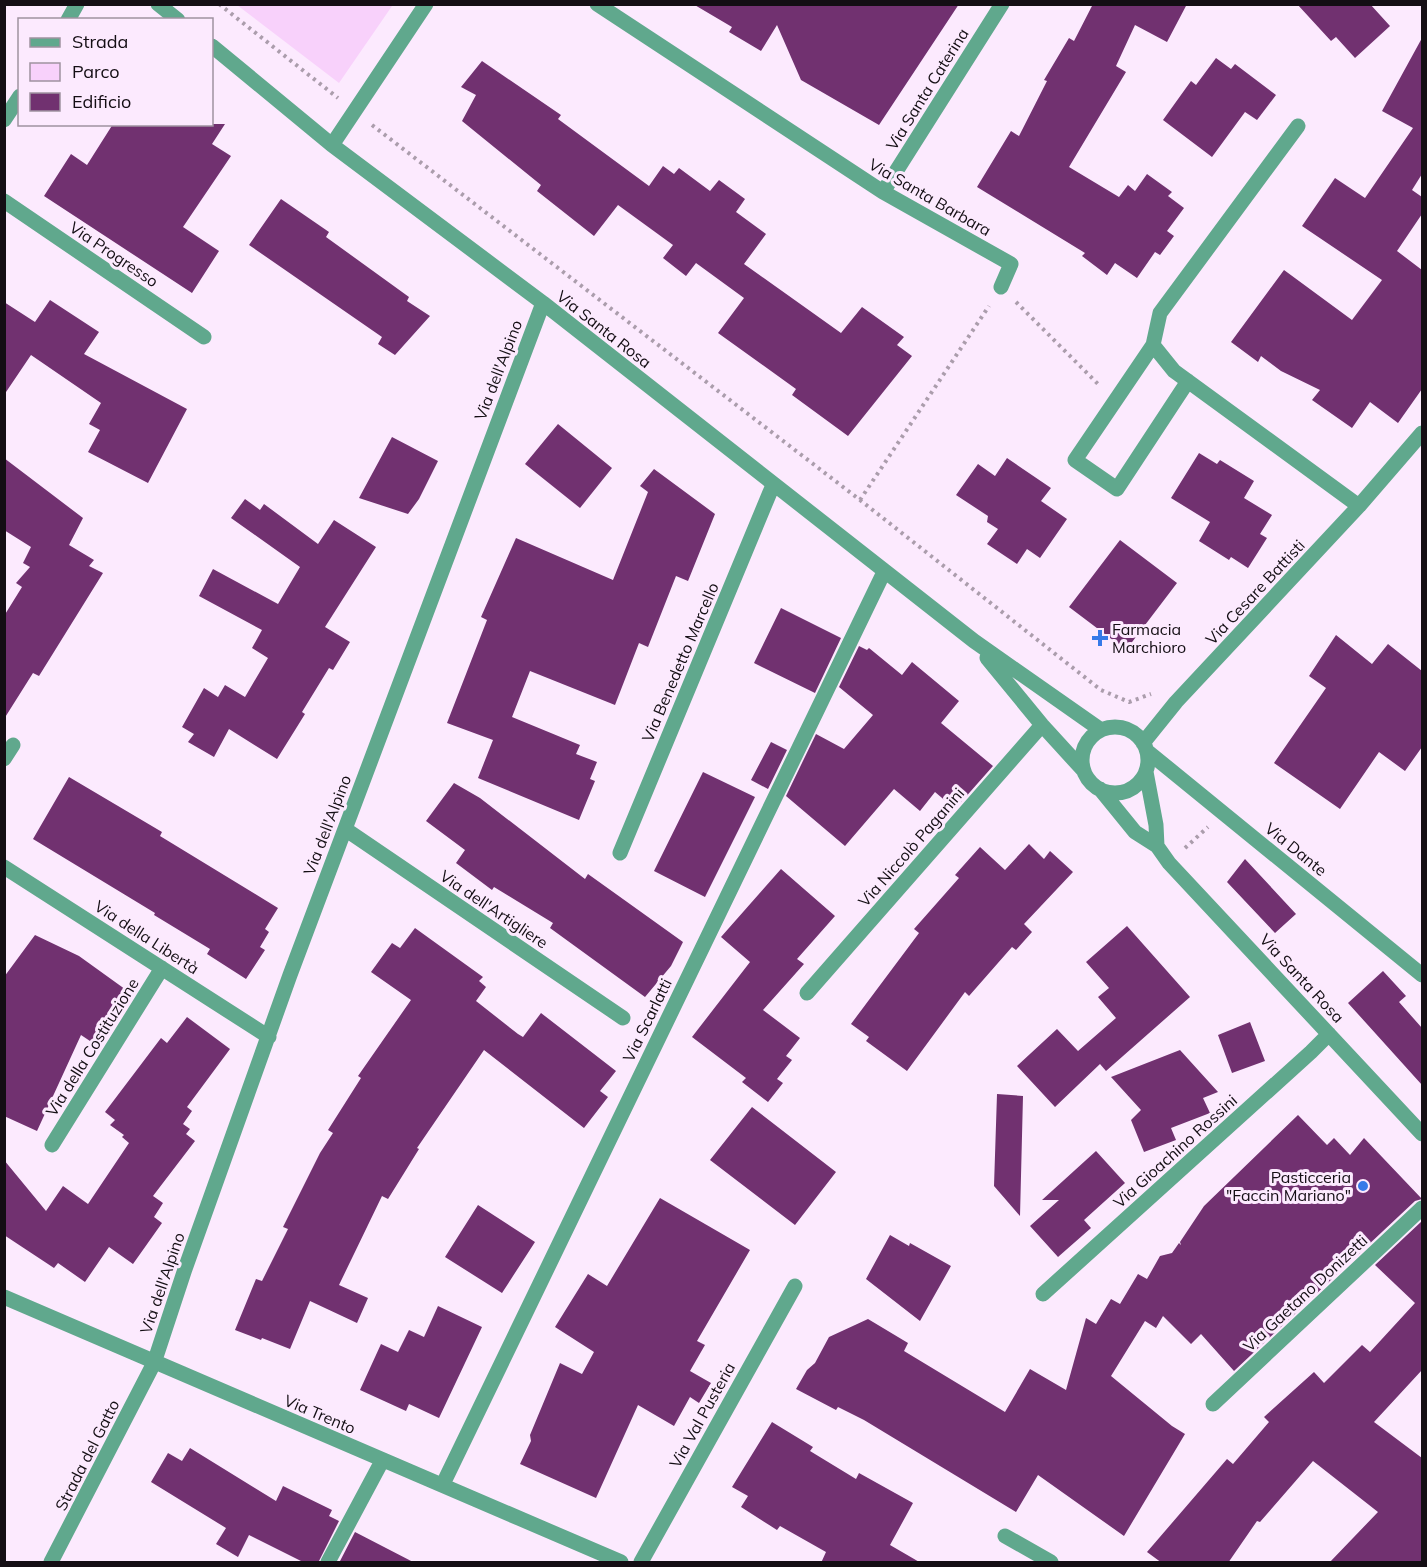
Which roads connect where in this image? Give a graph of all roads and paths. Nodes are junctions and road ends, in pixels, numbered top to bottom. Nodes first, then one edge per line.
1 (77, 4) edge
2 (158, 4) edge
3 (219, 4) edge
4 (426, 4) edge
5 (597, 4) edge
6 (1002, 4) edge
7 (69, 18) edge
8 (176, 18) edge
9 (213, 47) edge
10 (331, 92) dead end
11 (18, 99) edge
12 (4, 120) edge
13 (1298, 126) dead end
14 (377, 129) dead end
15 (332, 145) junction
16 (883, 192) junction
17 (4, 201) edge
18 (1001, 287) junction
19 (543, 303) junction
20 (204, 337) dead end
21 (1152, 345) junction
22 (1188, 381) junction
23 (1115, 401) junction
24 (1422, 433) edge
25 (772, 485) junction
26 (860, 500) junction
27 (1359, 506) junction
28 (884, 572) junction
29 (974, 641) junction
30 (1157, 690) dead end
31 (1042, 725) junction
32 (1101, 730) junction
33 (1141, 742) junction
34 (13, 745) dead end
35 (4, 759) edge
36 (1084, 771) junction
37 (1146, 772) junction
38 (1100, 789) junction
39 (1210, 825) dead end
40 (345, 829) junction
41 (1156, 846) junction
42 (1182, 851) dead end
43 (620, 853) dead end
44 (4, 867) edge
45 (162, 968) junction
46 (1422, 975) edge
47 (807, 993) dead end
48 (623, 1018) dead end
49 (1329, 1034) junction
50 (269, 1037) junction
51 (1422, 1134) edge
52 (52, 1145) dead end
53 (1422, 1208) edge
54 (795, 1287) dead end
55 (1043, 1293) dead end
56 (4, 1297) edge
57 (154, 1363) junction
58 (1213, 1404) dead end
59 (382, 1461) junction
60 (443, 1484) junction
61 (1005, 1536) dead end
62 (51, 1563) edge
63 (328, 1563) edge
64 (621, 1563) edge
65 (641, 1563) edge
66 (1051, 1563) edge

1 - 7 street
2 - 8 street
3 - 10 path
4 - 15 street
5 - 16 street, Via Santa Barbara
6 - 16 street, Via Santa Caterina
9 - 15 street, Via Santa Rosa
11 - 12 street
13 - 21 street
14 - 26 path
15 - 19 street, Via Santa Rosa
16 - 18 street, Via Santa Barbara
17 - 20 street, Via Progresso
18 - 23 path
18 - 26 path
19 - 25 street, Via Santa Rosa
19 - 40 street, Via dell'Alpino
21 - 22 street
21 - 23 street
22 - 23 street
22 - 27 street
24 - 27 street, Via Cesare Battisti
25 - 28 street, Via Santa Rosa
25 - 43 street, Via Benedetto Marcello
26 - 30 path
27 - 33 street, Via Cesare Battisti
28 - 29 street, Via Santa Rosa
28 - 60 street, Via Scarlatti
29 - 31 street, Via Santa Rosa
29 - 32 street, Via Santa Rosa
31 - 36 street, Via Santa Rosa
31 - 47 street, Via Niccolò Paganini
32 - 33 street
32 - 36 street
33 - 37 street
33 - 46 street, Via Dante
34 - 35 street
36 - 38 street, Via Santa Rosa
37 - 38 street
37 - 41 street
38 - 41 street, Via Santa Rosa
39 - 42 path
40 - 48 street, Via dell'Artigliere
40 - 50 street, Via dell'Alpino
41 - 49 street, Via Santa Rosa
44 - 45 street, Via della Libertà
45 - 50 street, Via della Libertà
45 - 52 street, Via della Costituzione
49 - 51 street, Via Santa Rosa
49 - 55 street, Via Gioachino Rossini
50 - 57 street, Via dell'Alpino
53 - 58 street, Via Gaetano Donizetti
54 - 65 street, Via Val Pusteria
56 - 57 street, Via Trento
57 - 59 street, Via Trento
57 - 62 street, Strada del Gatto
59 - 60 street, Via Trento
59 - 63 street
60 - 64 street, Via Trento
61 - 66 street

